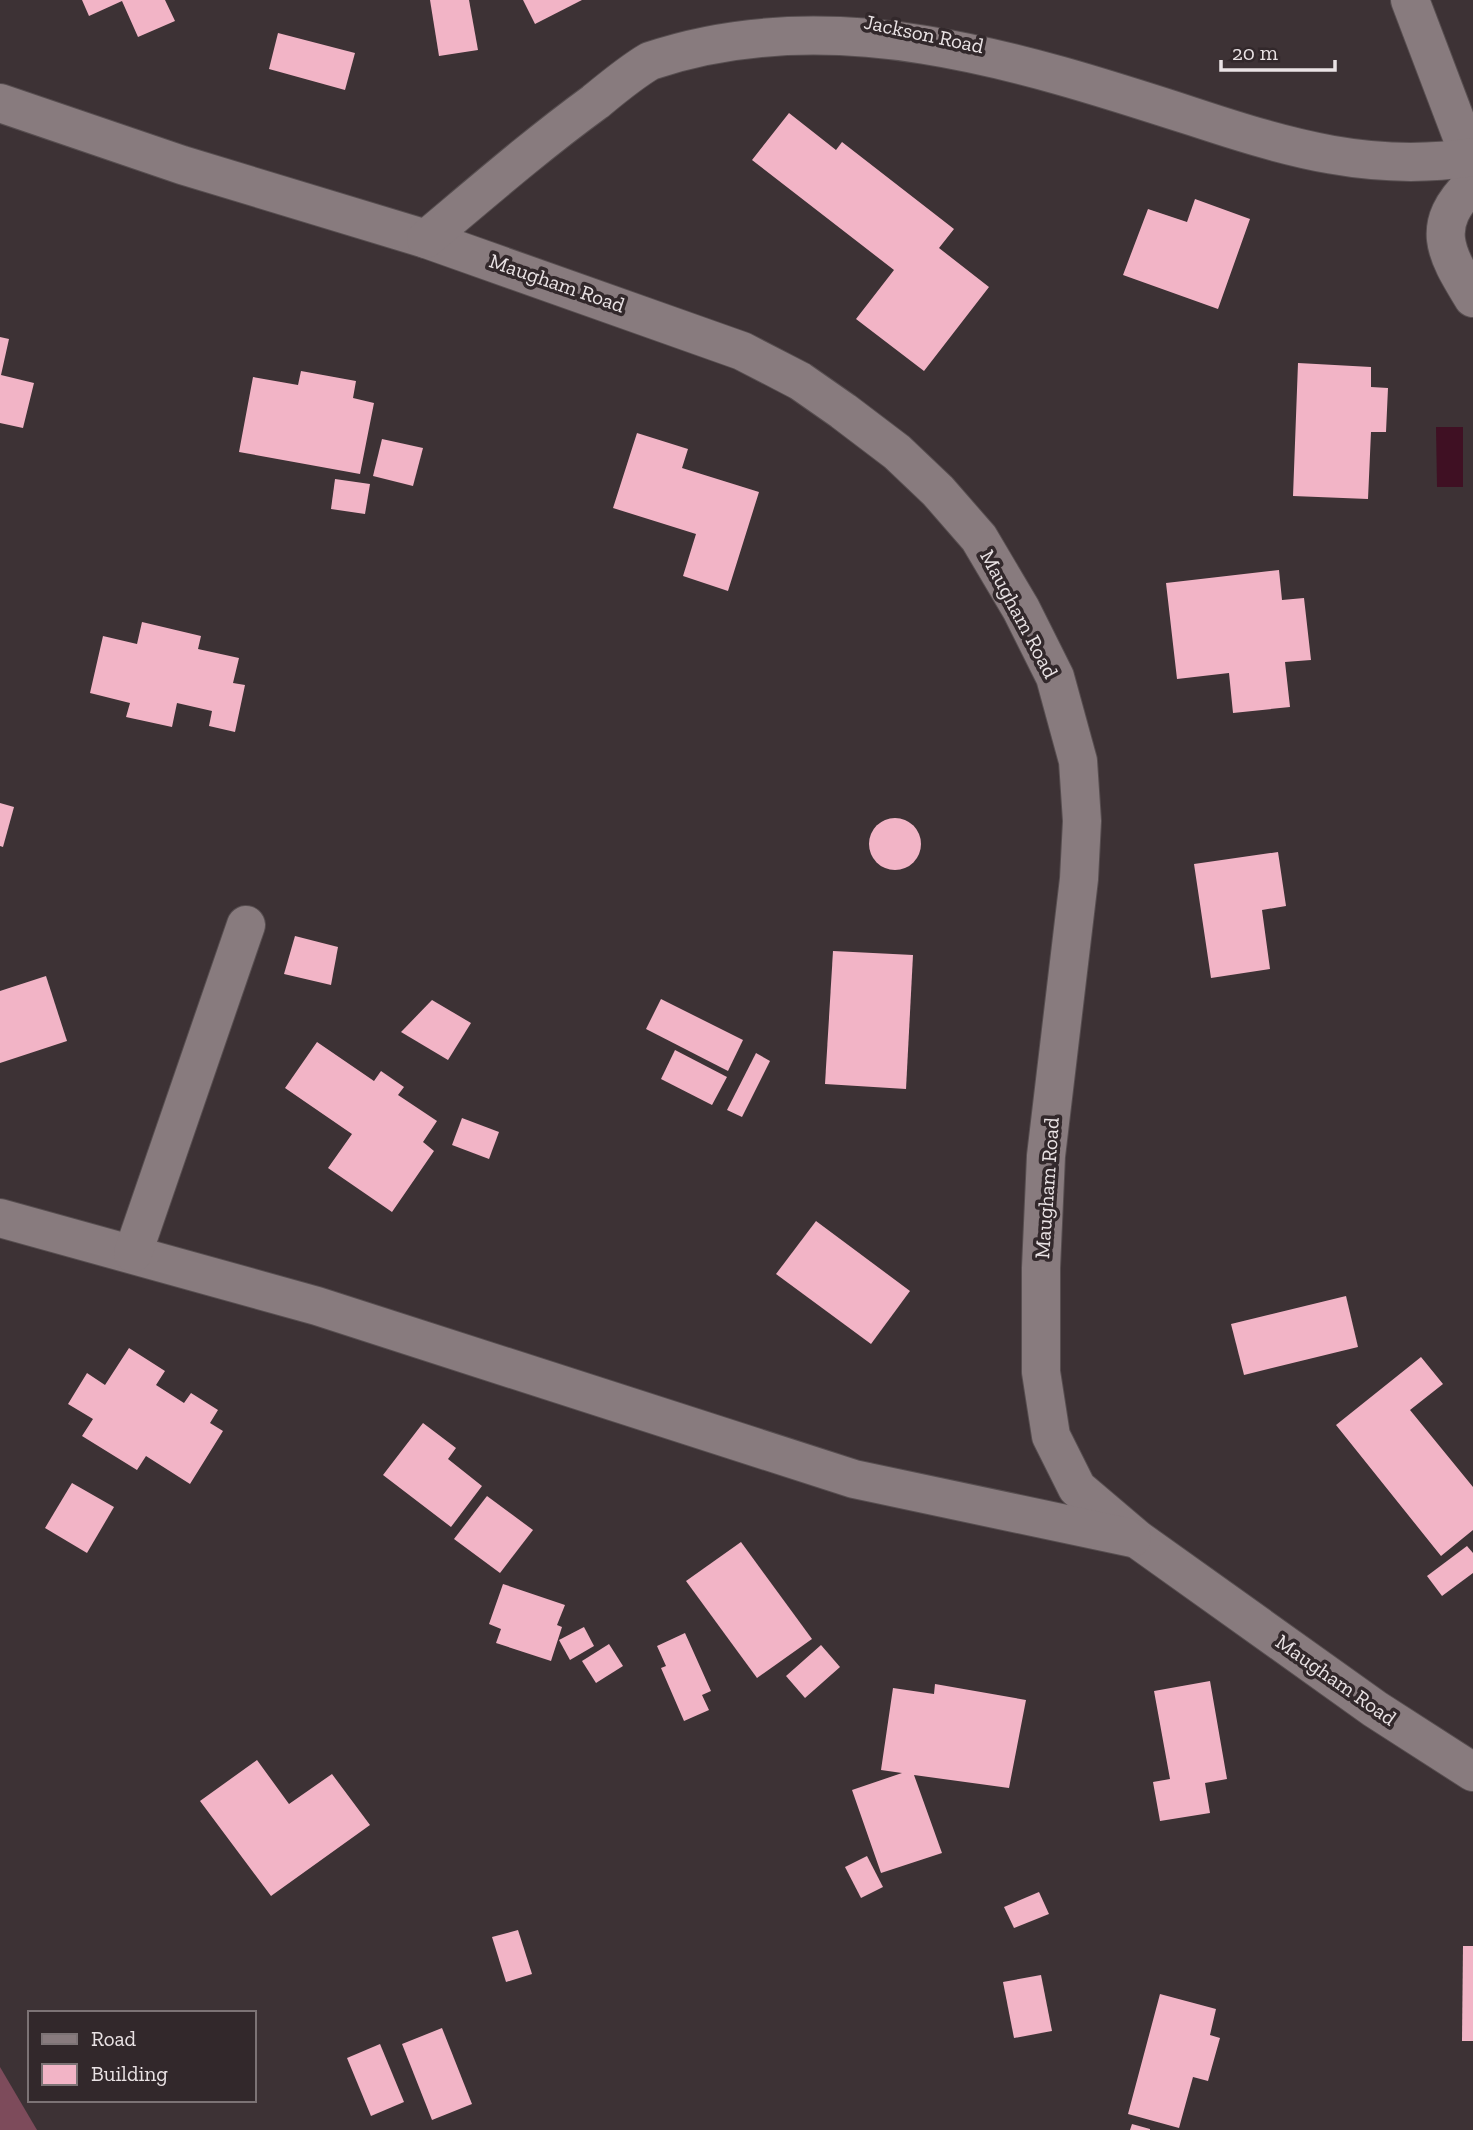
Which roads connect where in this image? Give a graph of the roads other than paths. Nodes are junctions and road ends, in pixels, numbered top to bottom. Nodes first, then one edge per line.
1 (1410, 0) edge
2 (0, 103) edge
3 (1472, 166) edge
4 (426, 239) junction
5 (1473, 298) edge
6 (246, 925) dead end
7 (0, 1218) edge
8 (133, 1253) junction
9 (1137, 1539) junction
10 (1473, 1772) edge

1 - 3 street
2 - 4 street, Maugham Road
3 - 4 street, Jackson Road
3 - 5 street
4 - 9 street, Maugham Road
6 - 8 street
7 - 8 street
8 - 9 street
9 - 10 street, Maugham Road

